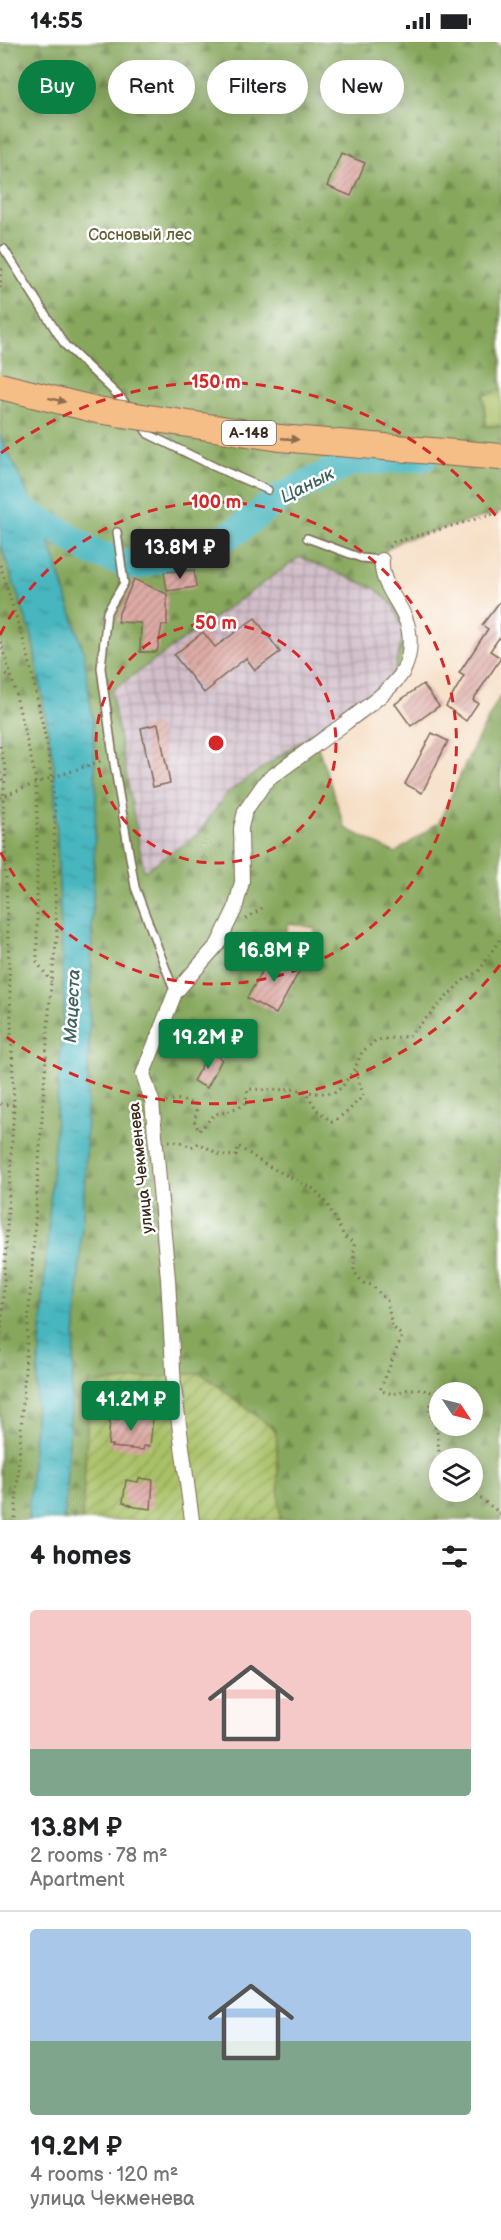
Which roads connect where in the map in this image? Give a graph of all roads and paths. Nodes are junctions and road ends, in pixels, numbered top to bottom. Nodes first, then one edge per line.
1 (3, 249) dead end
2 (0, 386) edge
3 (501, 457) edge
4 (268, 490) dead end
5 (501, 512) edge
6 (117, 532) dead end
7 (307, 538) dead end
8 (382, 560) junction
9 (0, 565) edge
10 (0, 642) edge
11 (10, 674) junction
12 (0, 677) edge
13 (0, 746) edge
14 (101, 761) dead end
15 (0, 772) edge
16 (36, 784) junction
17 (4, 786) junction
18 (2, 796) edge
19 (501, 937) edge
20 (51, 983) junction
21 (175, 993) junction
22 (355, 1068) junction
23 (304, 1090) junction
24 (152, 1101) junction
25 (0, 1104) edge
26 (14, 1105) junction
27 (156, 1141) junction
28 (0, 1352) edge
29 (439, 1448) edge
30 (483, 1500) edge
31 (501, 1514) edge
32 (15, 1520) edge
33 (192, 1520) edge

1 - 4 lane
2 -> 3 highway, А-148, bridge
5 - 8 path
6 - 21 lane
7 - 8 lane
8 - 21 street, улица Чекменева
9 - 20 path
10 - 11 path
11 - 12 path
11 - 16 path
13 - 17 path
14 - 16 path, bridge
15 - 17 path
16 - 18 path
16 - 20 path
17 - 18 path
18 - 26 path
19 - 22 path
20 - 32 path
21 - 24 street, улица Чекменева
22 - 23 path
22 - 23 path
23 - 24 path
24 - 27 street, улица Чекменева
25 - 26 path
26 - 28 path
27 - 29 path
27 - 33 street, улица Чекменева
30 - 31 path

